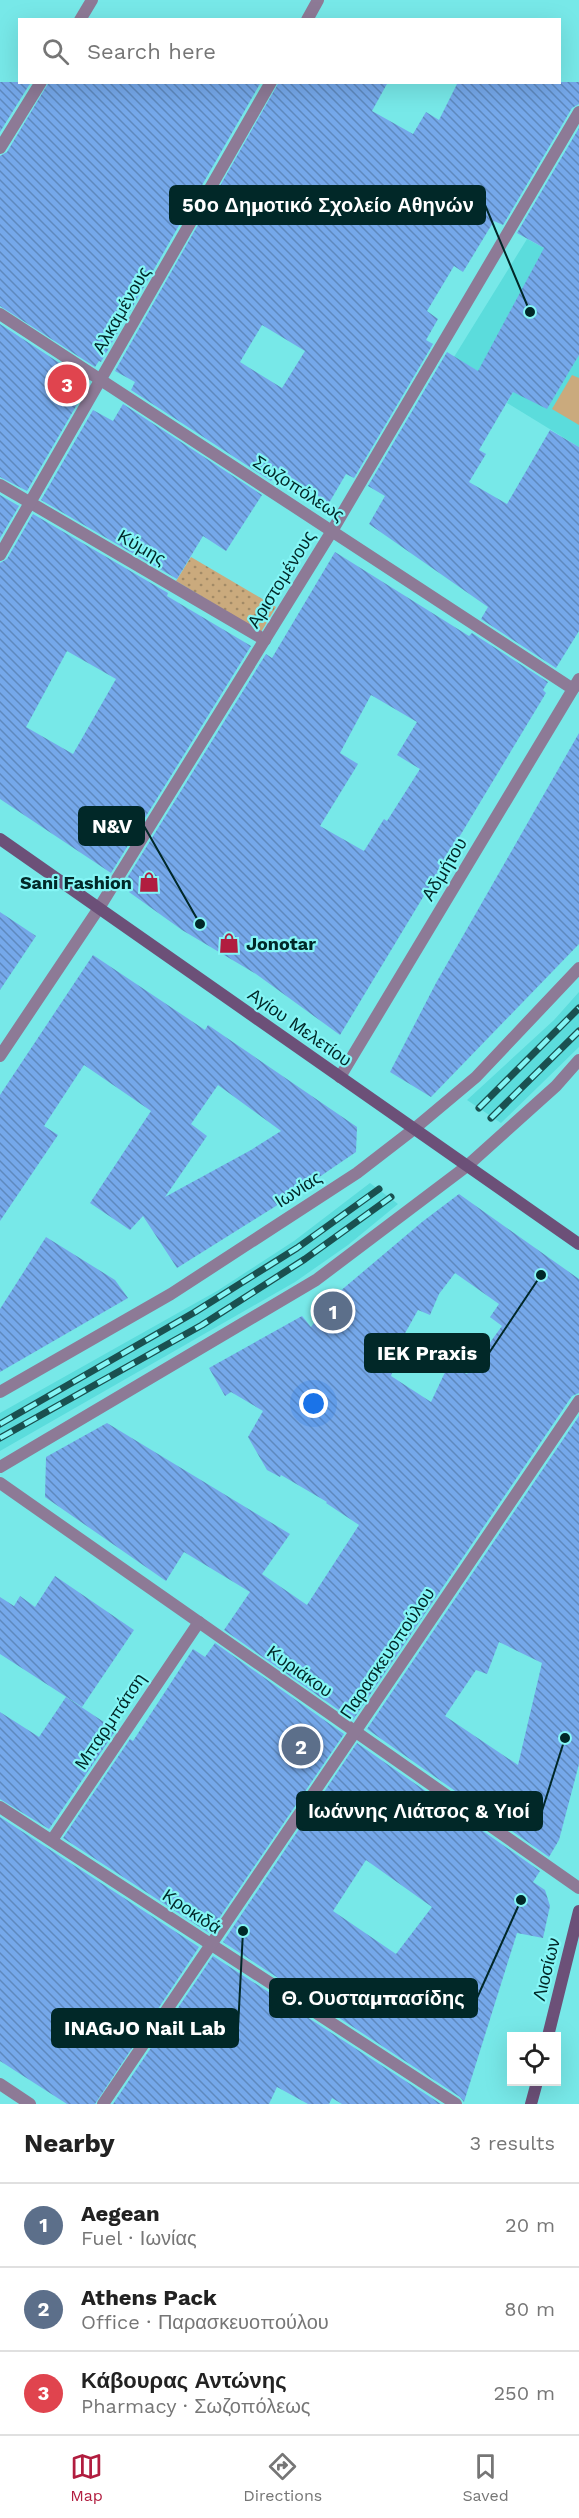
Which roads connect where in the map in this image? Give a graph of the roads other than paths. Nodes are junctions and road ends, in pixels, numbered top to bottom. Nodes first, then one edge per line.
1 (92, 0) edge
2 (318, 0) edge
3 (81, 18) edge
4 (308, 18) edge
5 (40, 84) edge
6 (270, 84) edge
7 (579, 112) edge
8 (0, 148) edge
9 (0, 314) edge
10 (102, 380) junction
11 (0, 485) edge
12 (30, 503) junction
13 (332, 531) junction
14 (0, 555) edge
15 (265, 640) junction
16 (577, 687) edge
17 (0, 839) edge
18 (99, 908) junction
19 (579, 968) edge
20 (0, 1056) edge
21 (579, 1060) edge
22 (340, 1077) junction
23 (414, 1129) junction
24 (467, 1166) junction
25 (579, 1244) edge
26 (0, 1392) edge
27 (579, 1401) edge
28 (0, 1467) edge
29 (0, 1483) edge
30 (199, 1622) junction
31 (356, 1731) junction
32 (0, 1807) edge
33 (52, 1840) junction
34 (579, 1888) edge
35 (579, 1911) edge
36 (211, 1945) junction
37 (549, 2032) edge
38 (0, 2084) edge
39 (536, 2086) edge
40 (30, 2104) edge
41 (103, 2104) edge
42 (456, 2104) edge
43 (531, 2104) edge

1 - 3 street
2 - 4 street
5 - 8 street
6 - 10 street, Αλκαμένους
7 - 13 street, Αριστομένους
9 - 10 street, Σωζοπόλεως
10 - 12 street, Αλκαμένους
10 - 13 street, Σωζοπόλεως
11 - 12 street, Κύμης
12 - 14 street, Αλκαμένους
12 - 15 street, Κύμης
13 - 15 street, Αριστομένους
13 - 16 street, Σωζοπόλεως
15 - 18 street, Αριστομένους
16 - 22 street, Αδμήτου
17 - 18 main road, Αγίου Μελετίου
18 - 20 street, Αριστομένους
18 - 22 main road, Αγίου Μελετίου
19 - 23 street, Ιωνίας
21 - 24 street
22 - 23 main road, Αγίου Μελετίου
23 - 24 main road, Αγίου Μελετίου
23 - 26 street, Ιωνίας
24 - 25 main road, Αγίου Μελετίου
24 - 28 street
27 - 31 street, Παρασκευοπούλου
29 - 30 street, Κυριάκου
30 - 31 street, Κυριάκου
30 - 33 street, Μπαρμπάτση
31 - 34 street, Κυριάκου
31 - 36 street, Παρασκευοπούλου
32 - 33 street, Κροκιδά
33 - 36 street, Κροκιδά
35 - 37 main road, Λιοσίων
36 - 41 street, Παρασκευοπούλου
36 - 42 street, Κροκιδά
38 - 40 street
39 - 43 main road

